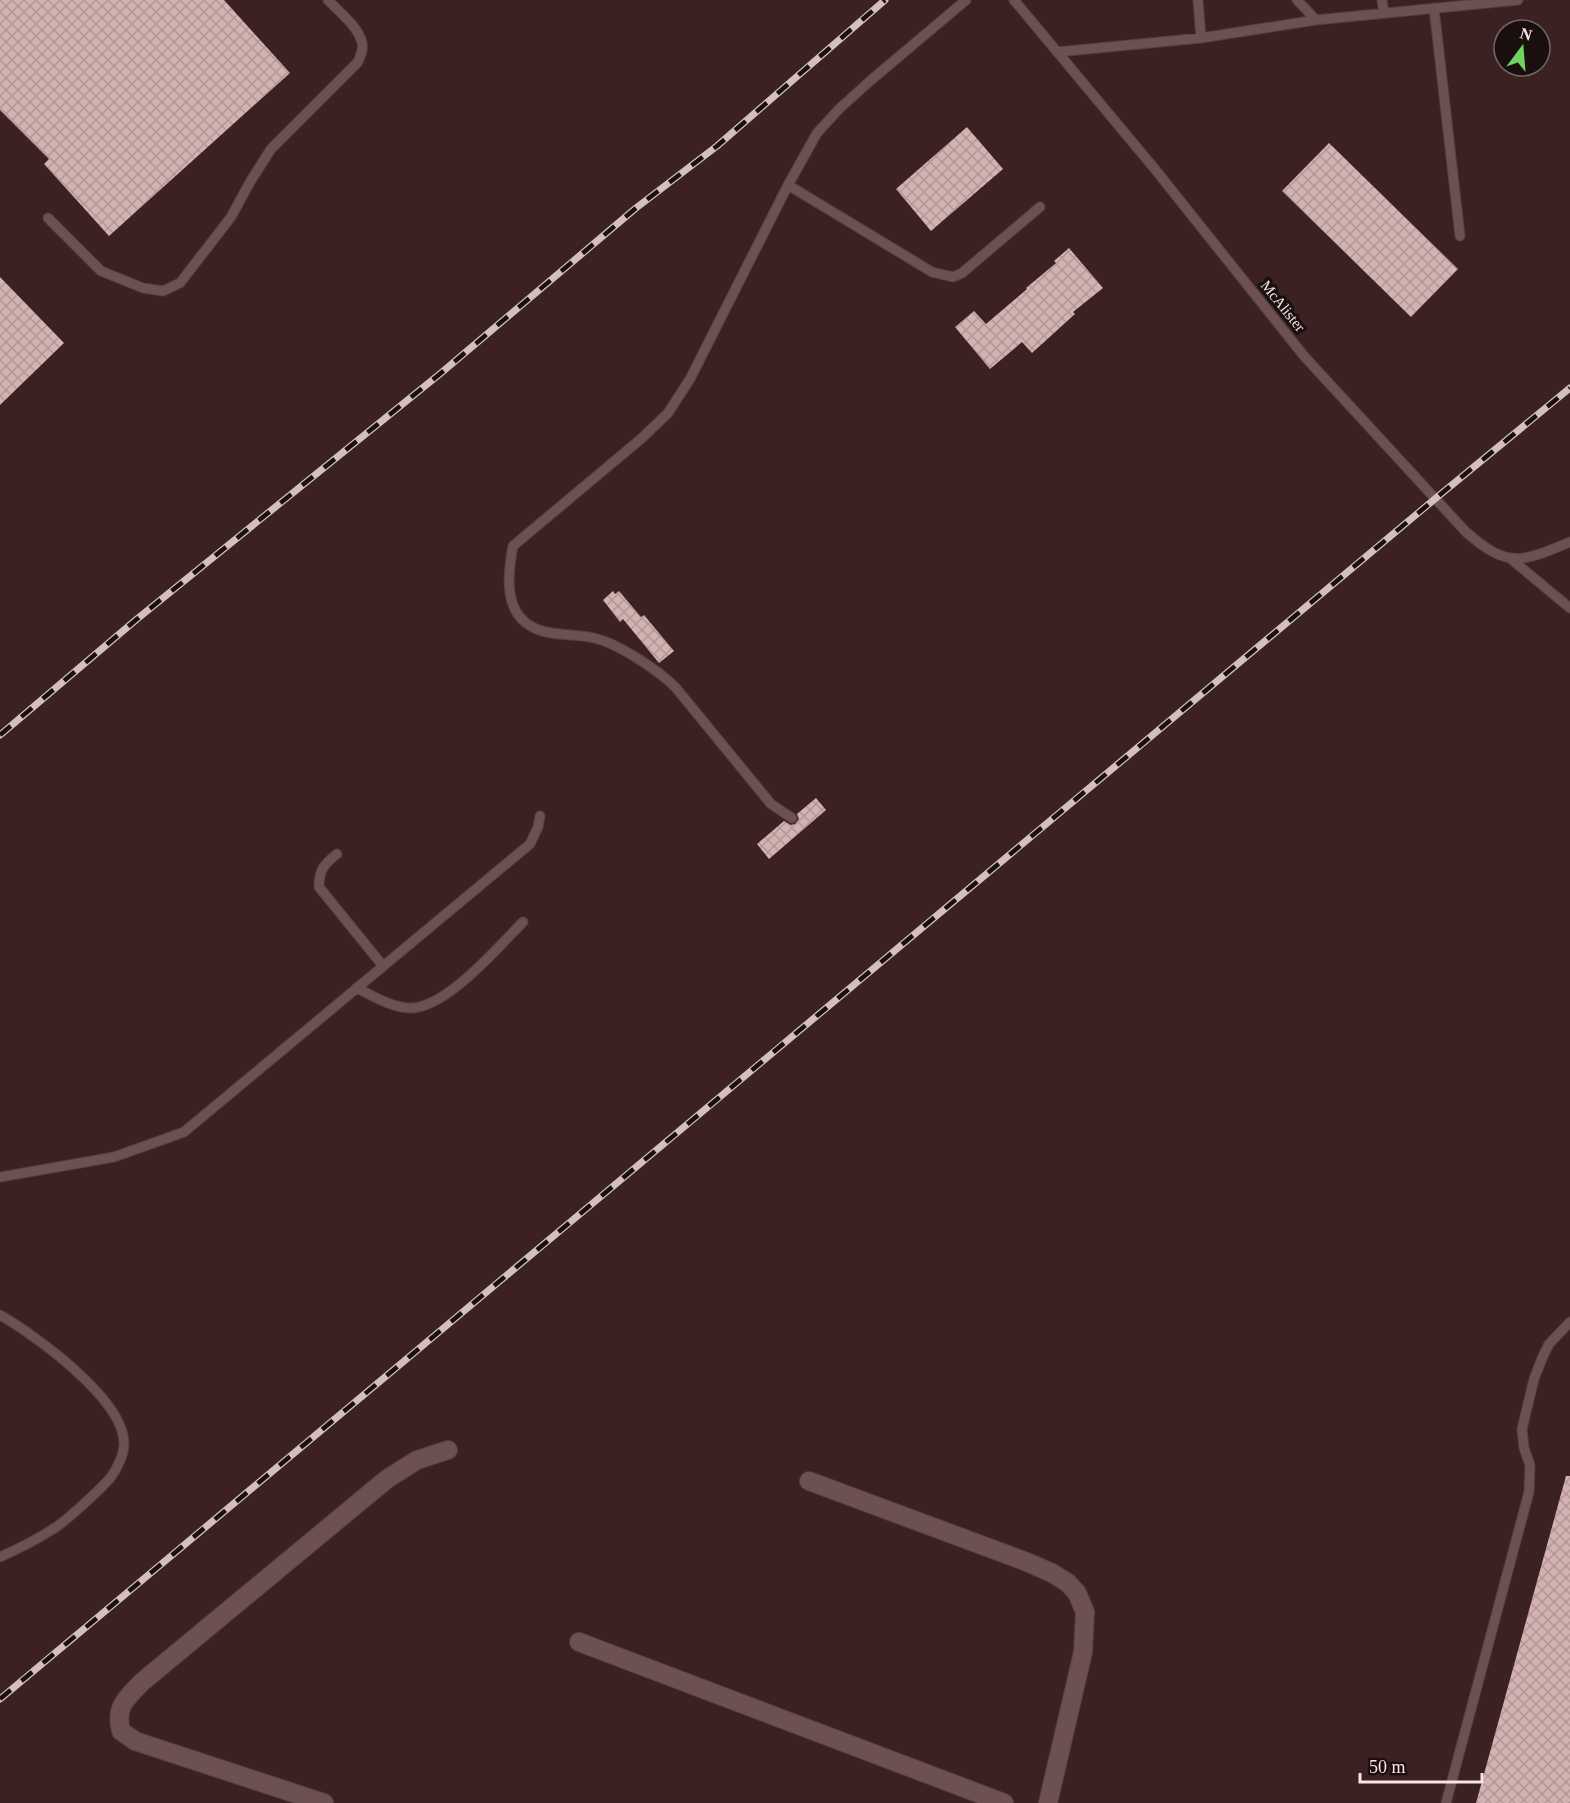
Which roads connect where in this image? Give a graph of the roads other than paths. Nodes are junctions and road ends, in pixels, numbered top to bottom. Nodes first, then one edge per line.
1 (328, 0) edge
2 (966, 0) edge
3 (1014, 0) edge
4 (1198, 0) edge
5 (1297, 0) edge
6 (1382, 0) edge
7 (1518, 0) edge
8 (1434, 8) junction
9 (1384, 14) junction
10 (1316, 20) junction
11 (1201, 38) junction
12 (1057, 52) junction
13 (788, 185) junction
14 (1040, 207) dead end
15 (48, 218) dead end
16 (1460, 236) dead end
17 (1570, 542) edge
18 (1511, 559) junction
19 (1570, 608) edge
20 (540, 816) dead end
21 (792, 818) dead end
22 (338, 854) dead end
23 (523, 922) dead end
24 (383, 966) junction
25 (356, 988) junction
26 (0, 1177) edge
27 (0, 1315) edge
28 (1570, 1322) edge
29 (448, 1450) dead end
30 (809, 1481) dead end
31 (0, 1557) edge
32 (579, 1642) dead end
33 (324, 1803) edge
34 (1004, 1803) edge
35 (1048, 1803) edge
36 (1446, 1803) edge

1 - 15 lane
2 - 13 lane
3 - 12 lane, McAlister
4 - 11 lane
5 - 10 lane
6 - 9 lane
7 - 8 lane
8 - 9 lane
8 - 16 lane
9 - 10 lane
10 - 11 lane
11 - 12 lane
12 - 18 lane, McAlister
13 - 14 lane
13 - 21 lane
17 - 18 lane
18 - 19 lane, McAlister
20 - 24 lane
22 - 24 lane
23 - 25 lane
24 - 25 lane
25 - 26 lane
27 - 31 lane
28 - 36 lane
29 - 33 street
30 - 35 street
32 - 34 street

